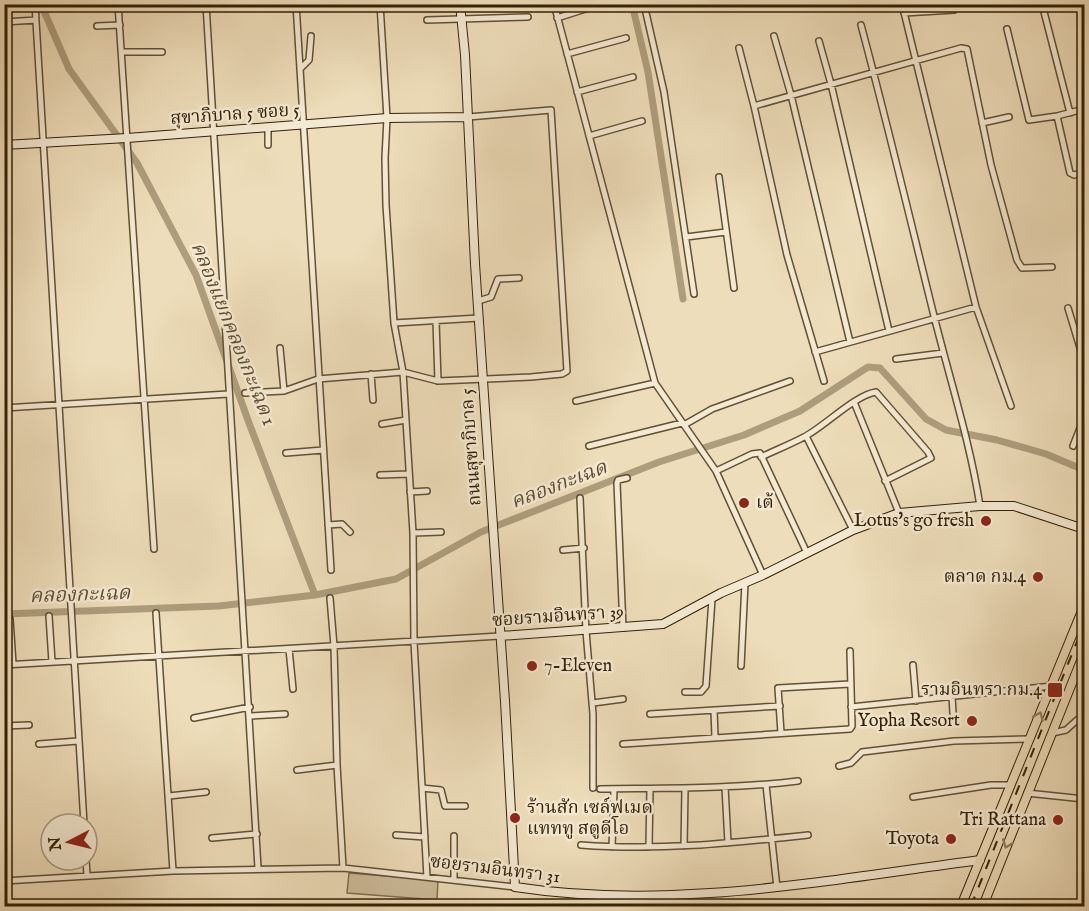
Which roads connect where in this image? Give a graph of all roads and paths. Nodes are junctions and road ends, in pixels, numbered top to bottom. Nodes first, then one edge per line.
1 (35, 4) edge
2 (118, 4) edge
3 (206, 4) edge
4 (296, 4) edge
5 (380, 4) edge
6 (460, 4) edge
7 (554, 4) edge
8 (601, 4) edge
9 (644, 4) edge
10 (902, 4) edge
11 (1042, 4) edge
12 (954, 9) dead end
13 (904, 13) junction
14 (528, 17) dead end
15 (462, 18) junction
16 (557, 18) junction
17 (36, 20) junction
18 (427, 20) dead end
19 (4, 22) edge
20 (120, 25) junction
21 (861, 25) dead end
22 (97, 26) dead end
23 (1007, 29) dead end
24 (311, 36) dead end
25 (774, 36) dead end
26 (626, 38) dead end
27 (819, 41) dead end
28 (739, 48) dead end
29 (122, 52) junction
30 (162, 52) dead end
31 (567, 54) junction
32 (917, 60) junction
33 (300, 69) junction
34 (874, 72) junction
35 (633, 77) dead end
36 (831, 84) junction
37 (578, 92) junction
38 (791, 96) junction
39 (754, 106) junction
40 (1084, 109) edge
41 (1070, 113) junction
42 (1057, 116) junction
43 (468, 117) junction
44 (1010, 117) dead end
45 (387, 118) junction
46 (642, 121) dead end
47 (982, 123) junction
48 (303, 125) junction
49 (268, 128) junction
50 (213, 132) junction
51 (589, 136) junction
52 (127, 138) junction
53 (43, 142) junction
54 (4, 145) edge
55 (268, 145) dead end
56 (1084, 172) edge
57 (719, 177) dead end
58 (726, 232) junction
59 (686, 237) junction
60 (1052, 267) dead end
61 (519, 278) dead end
62 (734, 288) dead end
63 (694, 294) dead end
64 (478, 301) junction
65 (976, 307) junction
66 (1068, 308) dead end
67 (479, 318) junction
68 (934, 318) junction
69 (436, 321) junction
70 (394, 323) junction
71 (890, 331) junction
72 (850, 342) junction
73 (280, 348) dead end
74 (815, 352) junction
75 (944, 353) junction
76 (896, 359) dead end
77 (1084, 361) edge
78 (403, 372) junction
79 (371, 374) junction
80 (318, 379) junction
81 (482, 380) junction
82 (438, 381) junction
83 (790, 381) dead end
84 (824, 381) dead end
85 (655, 383) junction
86 (284, 391) junction
87 (245, 393) dead end
88 (228, 394) junction
89 (143, 400) junction
90 (373, 400) dead end
91 (576, 401) dead end
92 (854, 402) junction
93 (59, 405) junction
94 (1011, 406) dead end
95 (4, 408) edge
96 (1084, 418) edge
97 (406, 420) junction
98 (382, 424) dead end
99 (683, 424) junction
100 (806, 436) junction
101 (589, 446) dead end
102 (1073, 446) dead end
103 (323, 450) junction
104 (286, 453) dead end
105 (761, 457) junction
106 (716, 471) junction
107 (409, 474) junction
108 (380, 475) dead end
109 (627, 478) dead end
110 (885, 481) junction
111 (427, 491) dead end
112 (410, 492) junction
113 (580, 498) dead end
114 (980, 506) junction
115 (899, 513) junction
116 (328, 525) junction
117 (1084, 529) edge
118 (853, 530) junction
119 (350, 532) dead end
120 (441, 532) dead end
121 (413, 533) junction
122 (154, 549) dead end
123 (584, 549) junction
124 (563, 550) dead end
125 (807, 553) junction
126 (331, 570) dead end
127 (763, 575) junction
128 (745, 583) junction
129 (330, 598) dead end
130 (712, 599) junction
131 (1084, 606) edge
132 (156, 613) dead end
133 (49, 616) dead end
134 (10, 619) dead end
135 (623, 628) junction
136 (586, 631) junction
137 (500, 636) junction
138 (414, 642) junction
139 (334, 646) junction
140 (289, 649) junction
141 (850, 651) dead end
142 (246, 652) junction
143 (1084, 653) edge
144 (159, 656) junction
145 (74, 661) junction
146 (52, 662) junction
147 (13, 664) junction
148 (4, 665) edge
149 (913, 665) dead end
150 (741, 666) dead end
151 (850, 684) junction
152 (1052, 686) junction
153 (293, 689) dead end
154 (685, 692) dead end
155 (952, 696) junction
156 (623, 699) dead end
157 (916, 701) junction
158 (592, 703) junction
159 (780, 706) junction
160 (250, 707) junction
161 (851, 707) junction
162 (714, 710) junction
163 (953, 713) dead end
164 (285, 714) dead end
165 (650, 714) dead end
166 (250, 716) junction
167 (194, 718) dead end
168 (1084, 719) edge
169 (29, 725) dead end
170 (4, 726) edge
171 (781, 733) junction
172 (1051, 734) junction
173 (715, 737) junction
174 (1030, 739) junction
175 (78, 741) junction
176 (39, 744) dead end
177 (623, 744) dead end
178 (337, 765) junction
179 (839, 766) dead end
180 (297, 770) dead end
181 (798, 781) dead end
182 (766, 785) junction
183 (1011, 785) junction
184 (725, 787) junction
185 (422, 788) junction
186 (614, 789) junction
187 (650, 789) junction
188 (684, 789) junction
189 (206, 792) dead end
190 (1027, 793) junction
191 (170, 796) junction
192 (913, 797) dead end
193 (1084, 799) edge
194 (465, 806) dead end
195 (83, 812) edge
196 (257, 834) junction
197 (396, 835) dead end
198 (808, 835) dead end
199 (454, 836) dead end
200 (425, 837) junction
201 (212, 838) dead end
202 (772, 839) junction
203 (729, 843) junction
204 (581, 845) dead end
205 (684, 846) junction
206 (612, 847) junction
207 (649, 847) junction
208 (980, 860) junction
209 (258, 868) junction
210 (343, 868) junction
211 (173, 871) junction
212 (87, 872) edge
213 (87, 875) junction
214 (427, 877) junction
215 (454, 880) junction
216 (4, 881) edge
217 (515, 887) junction
218 (777, 889) junction
219 (1084, 902) edge
220 (961, 906) edge
221 (983, 906) edge
222 (1052, 906) edge

1 - 17 street
2 - 20 street
3 - 50 street
4 - 33 street
5 - 45 street
6 - 15 street, ถนนสุขาภิบาล 5
7 - 16 street
8 - 16 street
9 - 59 street
10 - 13 street
11 - 41 street
12 - 13 street
13 - 32 street
14 - 15 street
15 - 18 street
15 - 43 street, ถนนสุขาภิบาล 5
16 - 31 street
17 - 19 street
17 - 53 street
20 - 22 street
20 - 29 street
21 - 34 street
23 - 42 street
24 - 33 street
25 - 38 street
26 - 31 street
27 - 36 street
28 - 39 street
29 - 30 street
29 - 52 street
31 - 37 street
32 - 34 street
32 - 47 street
32 - 65 street
33 - 48 street
34 - 36 street
34 - 68 street
35 - 37 street
36 - 38 street
36 - 71 street
37 - 51 street
38 - 39 street
38 - 72 street
39 - 74 street
40 - 41 street
41 - 42 street
42 - 56 street
43 - 45 street, สุขาภิบาล 5 ซอย 5
43 - 64 street, ถนนสุขาภิบาล 5
43 - 81 street
44 - 47 street
45 - 48 street, สุขาภิบาล 5 ซอย 5
45 - 70 street
46 - 51 street
47 - 60 street
48 - 49 street, สุขาภิบาล 5 ซอย 5
48 - 80 street
49 - 50 street, สุขาภิบาล 5 ซอย 5
49 - 55 street
50 - 52 street, สุขาภิบาล 5 ซอย 5
50 - 88 street
51 - 85 street
52 - 53 street, สุขาภิบาล 5 ซอย 5
52 - 89 street
53 - 54 street, สุขาภิบาล 5 ซอย 5
53 - 93 street
57 - 58 street
58 - 59 street
58 - 62 street
59 - 63 street
61 - 64 street
64 - 67 street, ถนนสุขาภิบาล 5
65 - 68 street
65 - 94 street
66 - 77 street
67 - 69 street
67 - 81 street, ถนนสุขาภิบาล 5
68 - 71 street
68 - 75 street
69 - 70 street
69 - 82 street
70 - 78 street
71 - 72 street
72 - 74 street
73 - 86 street
74 - 84 street
75 - 76 street
75 - 114 street
78 - 79 street
78 - 82 street
78 - 97 street
79 - 80 street
79 - 90 street
80 - 86 street
80 - 103 street
81 - 82 street
81 - 137 street, ถนนสุขาภิบาล 5
83 - 99 street
85 - 91 street
85 - 99 street
86 - 87 street
88 - 89 street
88 - 142 street
89 - 93 street
89 - 122 street
92 - 100 street
92 - 110 street
92 - 110 street
93 - 95 street
93 - 145 street
96 - 102 street
97 - 98 street
97 - 107 street
99 - 101 street
99 - 106 street
100 - 105 street
100 - 118 street
103 - 104 street
103 - 116 street
105 - 106 street
105 - 125 street
106 - 127 street
107 - 108 street
107 - 112 street
109 - 135 street
110 - 115 street
111 - 112 street
112 - 121 street
113 - 123 street
114 - 115 street, ซอยรามอินทรา 39
114 - 117 street, ซอยรามอินทรา 39
115 - 118 street, ซอยรามอินทรา 39
116 - 119 street
116 - 126 street
118 - 125 street, ซอยรามอินทรา 39
120 - 121 street
121 - 138 street
123 - 124 street
123 - 136 street
125 - 127 street, ซอยรามอินทรา 39
127 - 128 street, ซอยรามอินทรา 39
128 - 130 street, ซอยรามอินทรา 39
128 - 150 street
129 - 139 street
130 - 135 street, ซอยรามอินทรา 39
130 - 154 street
131 - 152 main road
132 - 144 street
133 - 146 street
134 - 147 street
135 - 136 street, ซอยรามอินทรา 39
136 - 137 street, ซอยรามอินทรา 39
136 - 158 street
137 - 138 street, ซอยรามอินทรา 39
137 - 217 street, ถนนสุขาภิบาล 5
138 - 139 street, ซอยรามอินทรา 39
138 - 185 street
139 - 140 street, ซอยรามอินทรา 39
139 - 178 street
140 - 142 street, ซอยรามอินทรา 39
140 - 153 street
141 - 151 street
142 - 144 street, ซอยรามอินทรา 39
142 - 160 street
143 - 172 main road
144 - 145 street, ซอยรามอินทรา 39
144 - 191 street
145 - 146 street, ซอยรามอินทรา 39
145 - 175 street
146 - 147 street, ซอยรามอินทรา 39
147 - 148 street, ซอยรามอินทรา 39
149 - 157 street
151 - 159 street
151 - 161 street
152 - 155 street
174 -> 152 main road
155 - 157 street
155 - 163 street
156 - 158 street
157 - 161 street
158 - 186 street
159 - 162 street
159 - 171 street
160 - 166 street
160 - 167 street
161 - 171 street
162 - 165 street
162 - 173 street
164 - 166 street
166 - 196 street
168 - 172 street
169 - 170 street
171 - 173 street
172 - 190 main road
173 - 177 street
174 - 179 street
174 - 183 main road
175 - 176 street
175 - 195 street
178 - 180 street
178 - 210 street
181 - 182 street
182 - 184 street
182 - 202 street
183 - 192 street
183 - 208 main road
184 - 188 street
184 - 203 street
185 - 194 street
185 - 200 street
186 - 187 street
186 - 206 street
187 - 188 street
187 - 207 street
188 - 205 street
189 - 191 street
190 - 193 street
190 -> 221 main road
191 - 211 street
196 - 201 street
196 - 209 street
197 - 200 street
198 - 202 street
199 - 215 street
200 - 214 street
202 - 203 street
202 - 218 street
203 - 205 street
204 - 206 street
205 - 207 street
206 - 207 street
208 - 218 street, ซอยรามอินทรา 31
208 - 220 main road
209 - 210 street, ซอยรามอินทรา 31
209 - 211 street, ซอยรามอินทรา 31
210 - 214 street, ซอยรามอินทรา 31
211 - 213 street, ซอยรามอินทรา 31
212 - 213 street
213 - 216 street, ซอยรามอินทรา 31
214 - 215 street, ซอยรามอินทรา 31
215 - 217 street, ซอยรามอินทรา 31
217 - 218 street, ซอยรามอินทรา 31
219 - 222 street

